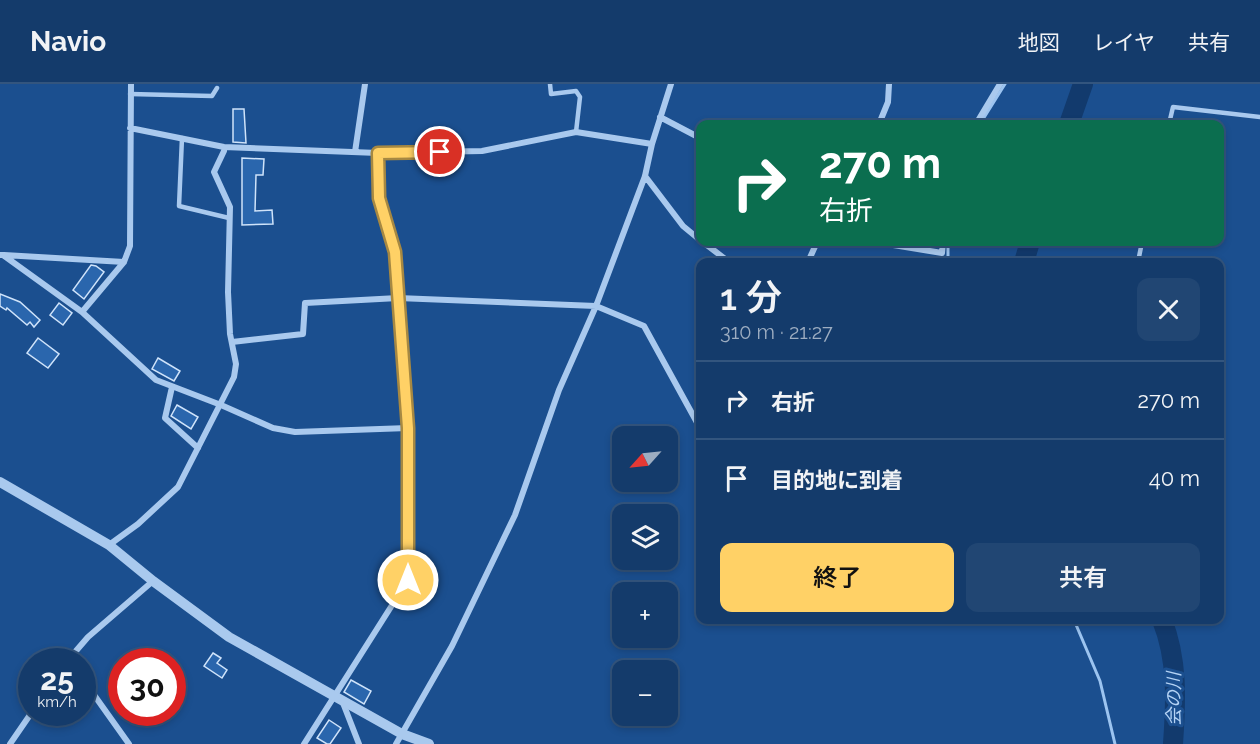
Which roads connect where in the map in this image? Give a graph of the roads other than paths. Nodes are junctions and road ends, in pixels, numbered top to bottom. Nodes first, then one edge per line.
1 (131, 84) edge
2 (365, 84) edge
3 (550, 84) edge
4 (671, 84) edge
5 (890, 84) edge
6 (1000, 84) edge
7 (217, 88) dead end
8 (130, 94) junction
9 (660, 117) junction
10 (1260, 117) edge
11 (881, 120) edge
12 (978, 120) edge
13 (1170, 120) edge
14 (130, 128) junction
15 (576, 132) junction
16 (696, 136) edge
17 (182, 138) junction
18 (652, 144) junction
19 (224, 147) junction
20 (355, 152) junction
21 (378, 153) junction
22 (645, 176) junction
23 (229, 218) junction
24 (696, 236) edge
25 (708, 246) edge
26 (899, 246) edge
27 (943, 246) edge
28 (2, 255) edge
29 (724, 258) edge
30 (124, 262) junction
31 (398, 298) junction
32 (596, 306) junction
33 (82, 312) junction
34 (232, 342) junction
35 (172, 387) junction
36 (220, 405) junction
37 (696, 421) edge
38 (408, 428) junction
39 (198, 448) junction
40 (0, 482) edge
41 (109, 545) junction
42 (153, 581) junction
43 (79, 648) edge
44 (96, 698) edge
45 (339, 699) junction
46 (22, 726) edge
47 (402, 734) junction
48 (10, 744) edge
49 (129, 744) edge
50 (304, 744) edge
51 (359, 744) edge
52 (396, 744) edge
53 (429, 744) edge

1 - 8 street
2 - 20 street
3 - 15 lane
4 - 9 street
5 - 11 street
6 - 12 street
7 - 8 lane
8 - 14 street
9 - 16 street
9 - 18 street
10 - 13 lane
14 - 17 street
14 - 30 street
15 - 18 street
15 - 21 street
17 - 19 street
17 - 23 lane
18 - 22 street
19 - 20 street
19 - 23 street
20 - 21 street
21 - 31 street
22 - 24 street
22 - 32 street
23 - 34 street
25 - 29 street
26 - 27 street
28 - 30 street
28 - 33 street
30 - 33 street
31 - 32 street
31 - 34 street
31 - 38 street
32 - 37 street
32 - 47 street
33 - 35 street
34 - 36 street
35 - 36 street
35 - 39 street
36 - 38 street
36 - 39 street
38 - 45 street
39 - 41 street
40 - 41 street
41 - 42 street
42 - 43 street
42 - 45 street
44 - 49 street
45 - 47 street
45 - 50 street
45 - 51 street
46 - 48 street
47 - 52 street
47 - 53 street

